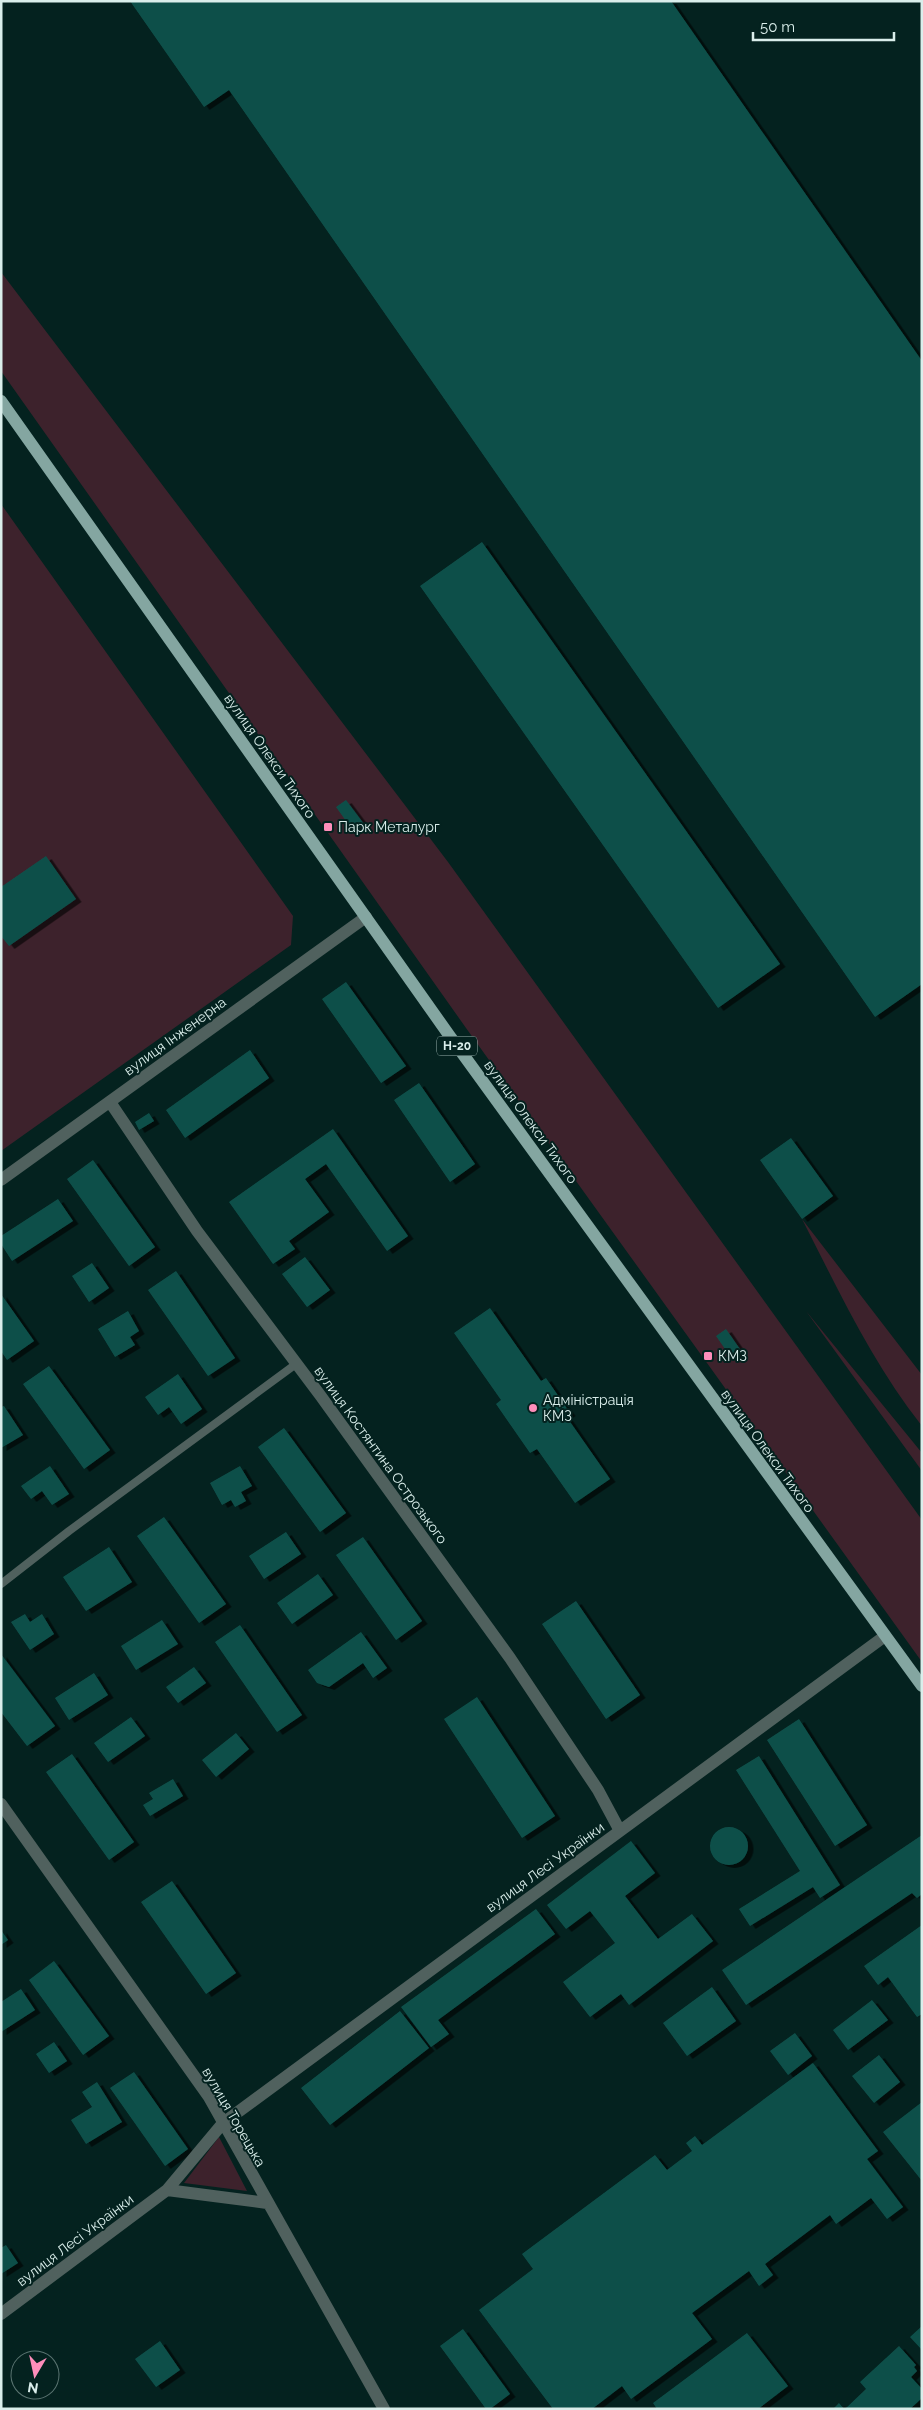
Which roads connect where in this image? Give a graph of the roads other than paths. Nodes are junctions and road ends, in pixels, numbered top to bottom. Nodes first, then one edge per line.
1 (1, 400) edge
2 (366, 917) junction
3 (110, 1102) junction
4 (1, 1180) edge
5 (296, 1364) junction
6 (1, 1584) edge
7 (885, 1636) junction
8 (922, 1686) edge
9 (1, 1804) edge
10 (620, 1831) junction
11 (223, 2123) junction
12 (167, 2190) junction
13 (267, 2203) junction
14 (1, 2314) edge
15 (384, 2409) edge

1 - 2 main road, вулиця Олекси Тихого / Н-20
2 - 3 street, вулиця Інженерна
2 - 7 main road, вулиця Олекси Тихого / Н-20
3 - 4 street, вулиця Інженерна
3 - 5 street, вулиця Костянтина Острозького
5 - 6 lane
5 - 10 street, вулиця Костянтина Острозького
7 - 8 main road, вулиця Олекси Тихого / Н-20
7 - 10 street, вулиця Лесі Українки
9 - 11 street, вулиця Торецька
10 - 11 street, вулиця Лесі Українки
11 - 12 street, вулиця Лесі Українки
11 - 13 street, вулиця Торецька
12 - 13 street
12 - 14 street, вулиця Лесі Українки
13 - 15 street, вулиця Торецька

